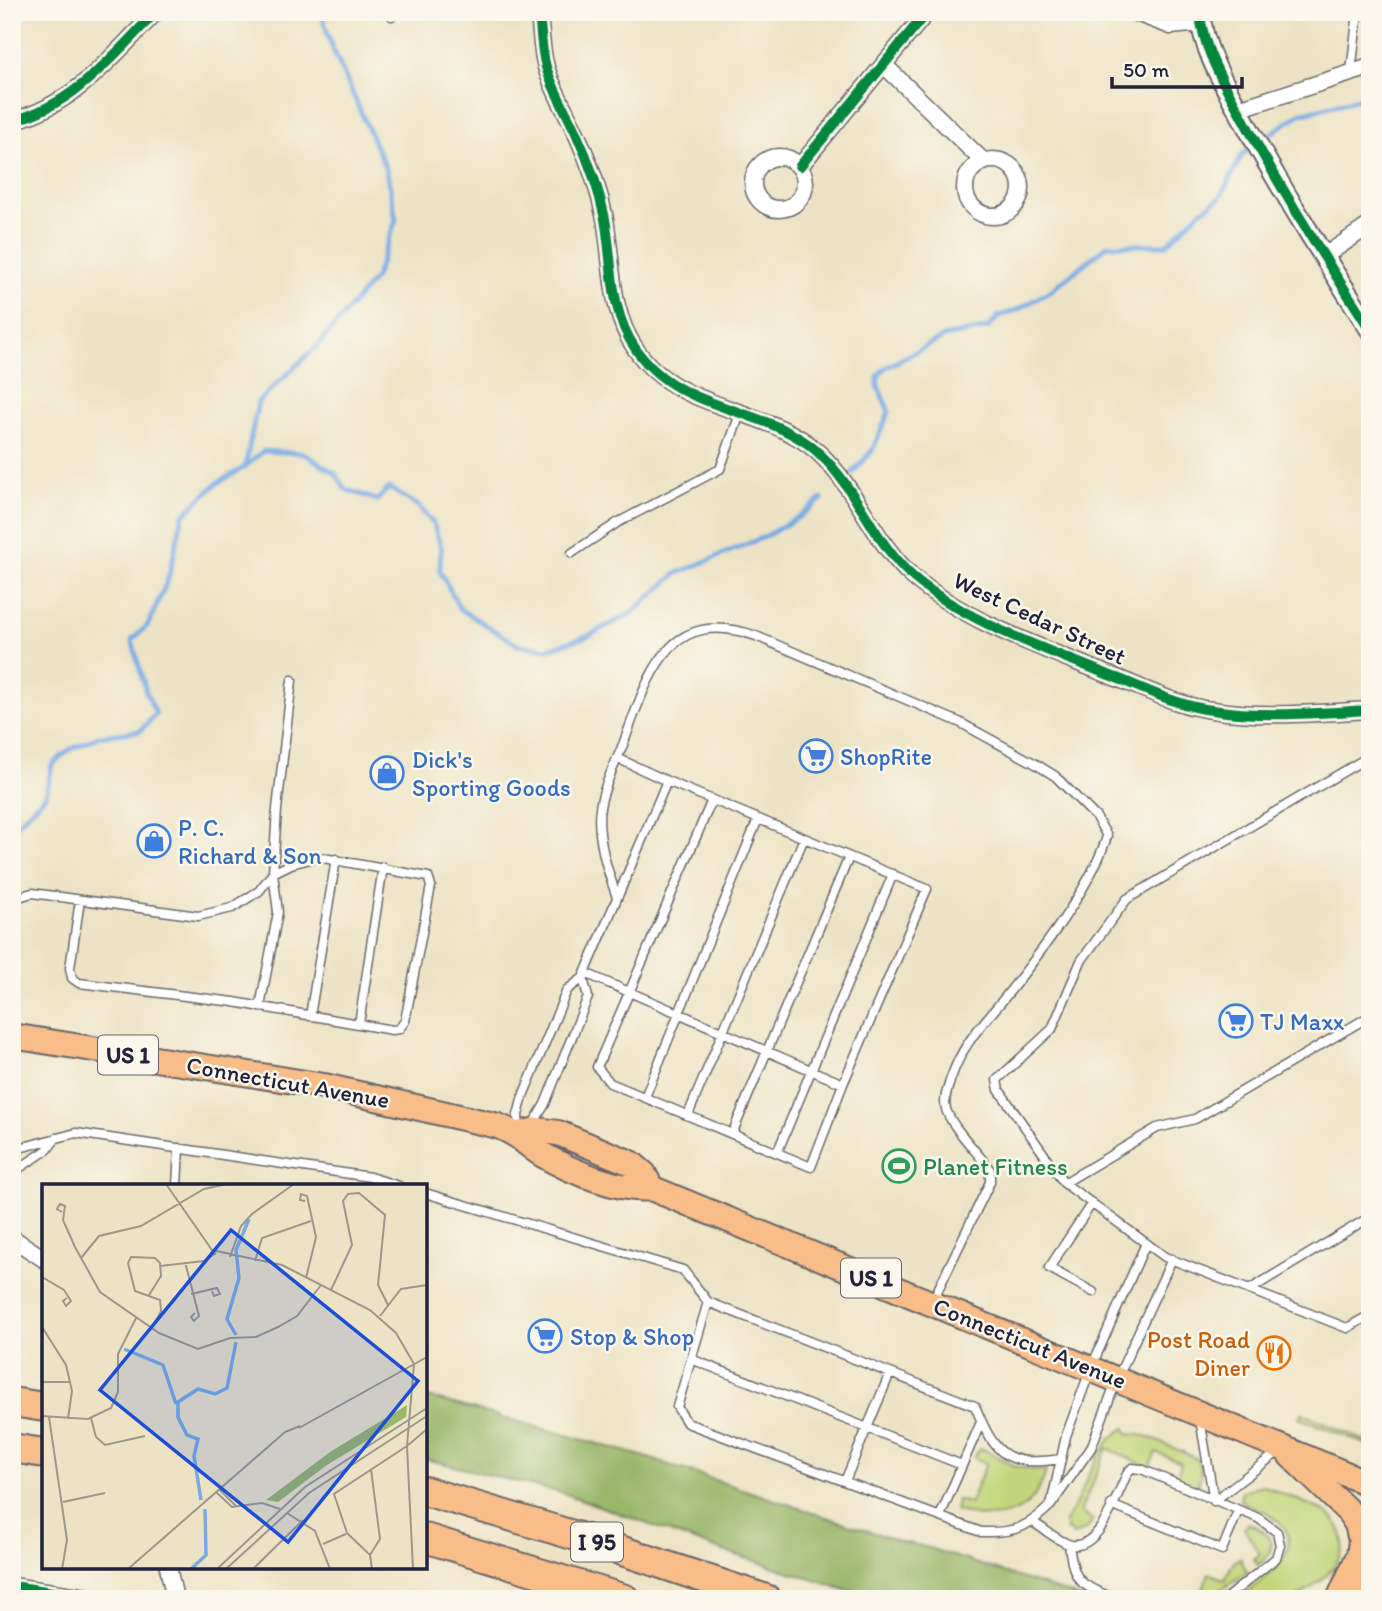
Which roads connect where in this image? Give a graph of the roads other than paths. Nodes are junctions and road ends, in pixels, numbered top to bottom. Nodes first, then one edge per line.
1 (156, 12) edge
2 (539, 12) edge
3 (927, 12) edge
4 (1134, 12) edge
5 (1358, 12) edge
6 (1200, 17) edge
7 (884, 65) junction
8 (1370, 67) edge
9 (1351, 73) junction
10 (1238, 109) junction
11 (12, 121) edge
12 (984, 162) dead end
13 (800, 166) dead end
14 (1370, 225) edge
15 (1323, 257) junction
16 (1370, 329) edge
17 (740, 414) junction
18 (572, 553) dead end
19 (292, 680) dead end
20 (1370, 710) edge
21 (1370, 756) edge
22 (617, 758) junction
23 (667, 781) junction
24 (712, 800) junction
25 (758, 819) junction
26 (804, 838) junction
27 (849, 857) junction
28 (336, 859) junction
29 (383, 867) junction
30 (273, 873) junction
31 (893, 874) junction
32 (617, 897) junction
33 (12, 900) edge
34 (80, 901) junction
35 (584, 975) junction
36 (629, 992) junction
37 (260, 1007) junction
38 (678, 1013) junction
39 (310, 1016) junction
40 (1370, 1016) edge
41 (359, 1024) junction
42 (723, 1032) junction
43 (12, 1036) edge
44 (767, 1051) junction
45 (811, 1070) junction
46 (843, 1084) junction
47 (645, 1097) junction
48 (688, 1115) junction
49 (732, 1134) junction
50 (520, 1135) junction
51 (56, 1138) junction
52 (179, 1148) junction
53 (12, 1150) edge
54 (777, 1153) junction
55 (12, 1173) edge
56 (377, 1183) edge
57 (1064, 1183) junction
58 (177, 1184) edge
59 (427, 1195) edge
60 (1092, 1203) junction
61 (1370, 1217) edge
62 (12, 1238) edge
63 (1146, 1243) junction
64 (42, 1258) edge
65 (1172, 1259) junction
66 (1249, 1290) junction
67 (1093, 1292) dead end
68 (708, 1302) junction
69 (932, 1303) junction
70 (1370, 1315) edge
71 (691, 1359) junction
72 (1091, 1368) junction
73 (890, 1373) junction
74 (1117, 1379) junction
75 (12, 1402) edge
76 (42, 1407) edge
77 (1198, 1412) junction
78 (981, 1422) junction
79 (868, 1428) junction
80 (12, 1448) edge
81 (1283, 1448) junction
82 (42, 1453) edge
83 (1061, 1459) junction
84 (962, 1465) junction
85 (845, 1481) junction
86 (1370, 1483) edge
87 (427, 1493) edge
88 (1214, 1502) junction
89 (1051, 1505) junction
90 (1111, 1505) junction
91 (1238, 1511) junction
92 (940, 1516) junction
93 (1034, 1522) junction
94 (427, 1539) edge
95 (1069, 1545) junction
96 (169, 1569) edge
97 (1370, 1581) edge
98 (12, 1586) edge
99 (100, 1599) edge
100 (175, 1599) edge
101 (625, 1599) edge
102 (766, 1599) edge
103 (1115, 1599) edge
104 (1224, 1599) edge
105 (1339, 1599) edge
106 (1345, 1599) edge

1 - 11 street
2 - 17 street, West Cedar Street
3 - 7 street
4 - 6 street
5 - 9 lane
6 - 10 street
7 - 12 street
7 - 13 street
8 - 9 street
9 - 10 street
10 - 15 street
14 - 15 street
15 - 16 street
17 - 18 lane
17 - 20 street, West Cedar Street
19 - 30 lane
21 - 57 lane
22 - 23 lane
22 - 32 lane
22 - 69 lane
23 - 24 lane
23 - 32 lane
24 - 25 lane
24 - 36 lane
25 - 26 lane
25 - 38 lane
26 - 27 lane
26 - 42 lane
27 - 31 lane
27 - 44 lane
28 - 29 lane
28 - 30 lane
28 - 39 lane
29 - 41 lane
29 - 41 lane
30 - 34 lane
30 - 37 lane
31 - 45 lane
31 - 46 lane
32 - 35 lane
33 - 34 lane
34 - 37 lane
35 - 36 lane
35 - 50 lane
35 - 50 lane
36 - 38 lane
36 - 47 lane
37 - 39 lane
38 - 42 lane
38 - 47 lane
39 - 41 lane
40 - 57 lane
42 - 44 lane
42 - 48 lane
43 - 50 main road, Connecticut Avenue / US 1
44 - 45 lane
44 - 49 lane
45 - 46 lane
45 - 54 lane
46 - 54 lane
47 - 48 lane
48 - 49 lane
49 - 54 lane
50 - 69 main road, Connecticut Avenue / US 1
51 - 52 lane
51 - 53 lane
51 - 55 lane
52 - 56 lane
52 - 58 lane
57 - 60 lane
59 - 68 lane
60 - 63 lane
60 - 67 lane
61 - 66 lane
62 - 64 street
63 - 65 lane
63 - 72 lane
65 - 66 lane
65 - 74 lane
66 - 70 lane
68 - 71 lane
68 - 73 lane
69 - 72 main road, Connecticut Avenue / US 1
71 - 79 lane
71 - 85 lane
72 - 74 main road, Connecticut Avenue / US 1
72 - 83 lane
73 - 78 lane
73 - 79 lane
74 - 77 main road, Connecticut Avenue / US 1
74 - 89 lane
75 - 76 highway
77 - 81 main road, Connecticut Avenue / US 1
77 - 88 lane
78 - 83 lane
78 - 84 lane
79 - 84 lane
79 - 85 lane
80 - 82 highway
81 - 86 main road, Connecticut Avenue / US 1
81 - 88 lane
81 - 105 main road
83 - 89 lane
84 - 92 lane
85 - 92 lane
87 - 102 highway, I 95
88 - 90 lane
88 - 91 lane
89 - 93 lane
90 - 91 lane
90 - 95 lane
91 - 104 lane
92 - 93 lane
93 - 95 lane
94 - 101 highway, I 95
95 - 103 lane
96 - 100 street
97 - 106 main road
98 - 99 street

